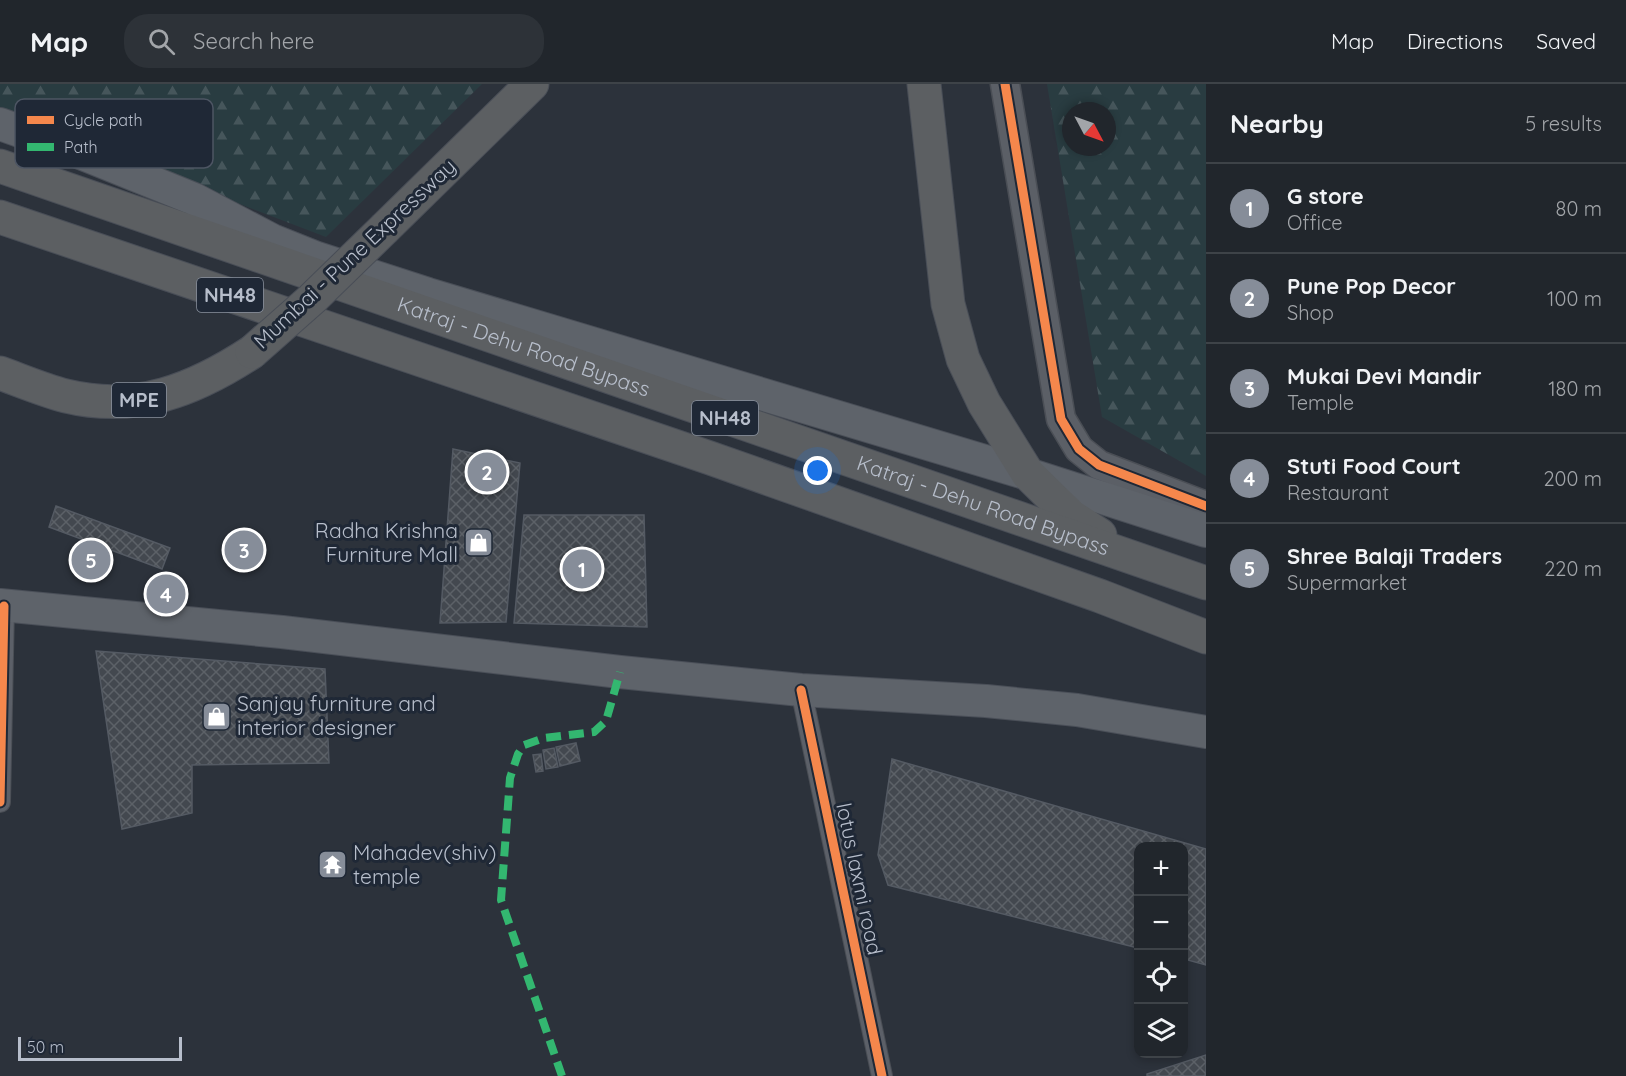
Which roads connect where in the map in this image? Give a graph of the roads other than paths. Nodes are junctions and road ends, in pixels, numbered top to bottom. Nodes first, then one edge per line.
1 (532, 84) edge
2 (924, 84) edge
3 (1005, 84) edge
4 (0, 124) edge
5 (15, 129) edge
6 (0, 166) edge
7 (118, 168) edge
8 (0, 217) edge
9 (320, 268) junction
10 (6, 375) edge
11 (1028, 474) junction
12 (1206, 506) edge
13 (1206, 531) edge
14 (1133, 558) junction
15 (1206, 583) edge
16 (2, 605) edge
17 (1206, 637) edge
18 (801, 690) junction
19 (1206, 732) edge
20 (0, 802) edge
21 (882, 1076) edge

1 - 10 highway, Mumbai - Pune Expressway / MPE, bridge
2 - 11 highway
3 - 12 street
4 - 5 main road
6 - 9 highway, NH48
7 - 9 main road
8 - 17 highway, Katraj - Dehu Road Bypass / NH48
9 - 11 main road
9 - 14 highway, Katraj - Dehu Road Bypass / NH48
11 - 13 main road
11 - 14 highway
14 - 15 highway, Katraj - Dehu Road Bypass / NH48
16 - 18 main road
16 - 20 street
18 - 19 main road
18 - 21 street, lotus laxmi road

